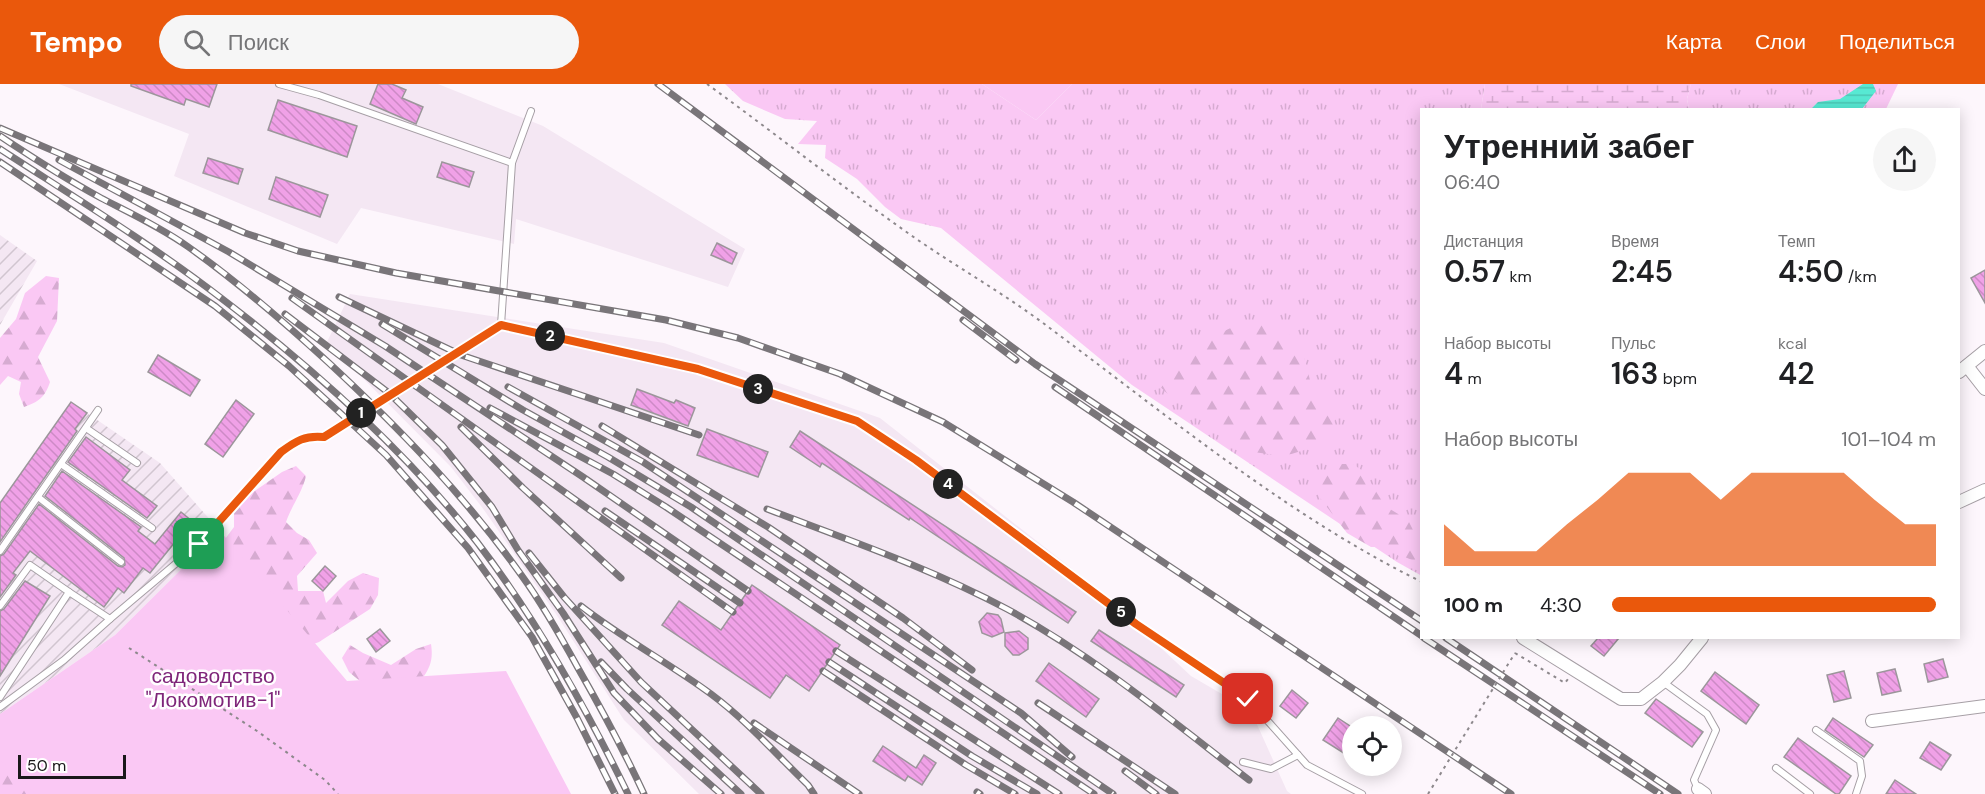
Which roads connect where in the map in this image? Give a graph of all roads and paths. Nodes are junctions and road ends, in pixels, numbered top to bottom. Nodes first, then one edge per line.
1 (279, 84) edge
2 (707, 84) edge
3 (531, 111) dead end
4 (512, 163) junction
5 (501, 325) junction
6 (1985, 351) edge
7 (1963, 369) edge
8 (1985, 389) edge
9 (98, 410) dead end
10 (86, 428) junction
11 (324, 437) joint
12 (137, 463) dead end
13 (61, 464) junction
14 (1985, 489) edge
15 (38, 497) junction
16 (1960, 502) edge
17 (152, 528) dead end
18 (0, 551) edge
19 (121, 562) dead end
20 (1420, 581) edge
21 (69, 592) junction
22 (0, 606) edge
23 (110, 619) junction
24 (1525, 639) edge
25 (1701, 639) edge
26 (129, 648) dead end
27 (1663, 682) junction
28 (1565, 684) dead end
29 (0, 697) edge
30 (1985, 706) edge
31 (0, 707) edge
32 (1872, 721) dead end
33 (1816, 730) dead end
34 (1298, 755) junction
35 (1243, 762) dead end
36 (1776, 768) dead end
37 (1701, 792) edge
38 (338, 794) edge
39 (1362, 794) edge
40 (1428, 794) edge
41 (1810, 794) edge
42 (1856, 794) edge

1 - 4 lane
2 - 20 path
3 - 4 lane
4 - 5 lane
5 - 11 path
5 - 34 lane
6 - 7 street
7 - 8 street
9 - 10 lane
10 - 12 lane
10 - 13 lane
11 - 23 lane
13 - 15 lane
13 - 17 lane
14 - 16 street
15 - 18 lane
15 - 19 lane
21 - 22 lane
21 - 23 lane
21 - 29 lane
23 - 31 lane
24 - 27 street
25 - 27 street
26 - 38 path
27 - 37 lane
28 - 40 path, bridge
30 - 32 street
33 - 42 lane
34 - 35 lane
34 - 39 lane
36 - 41 lane

